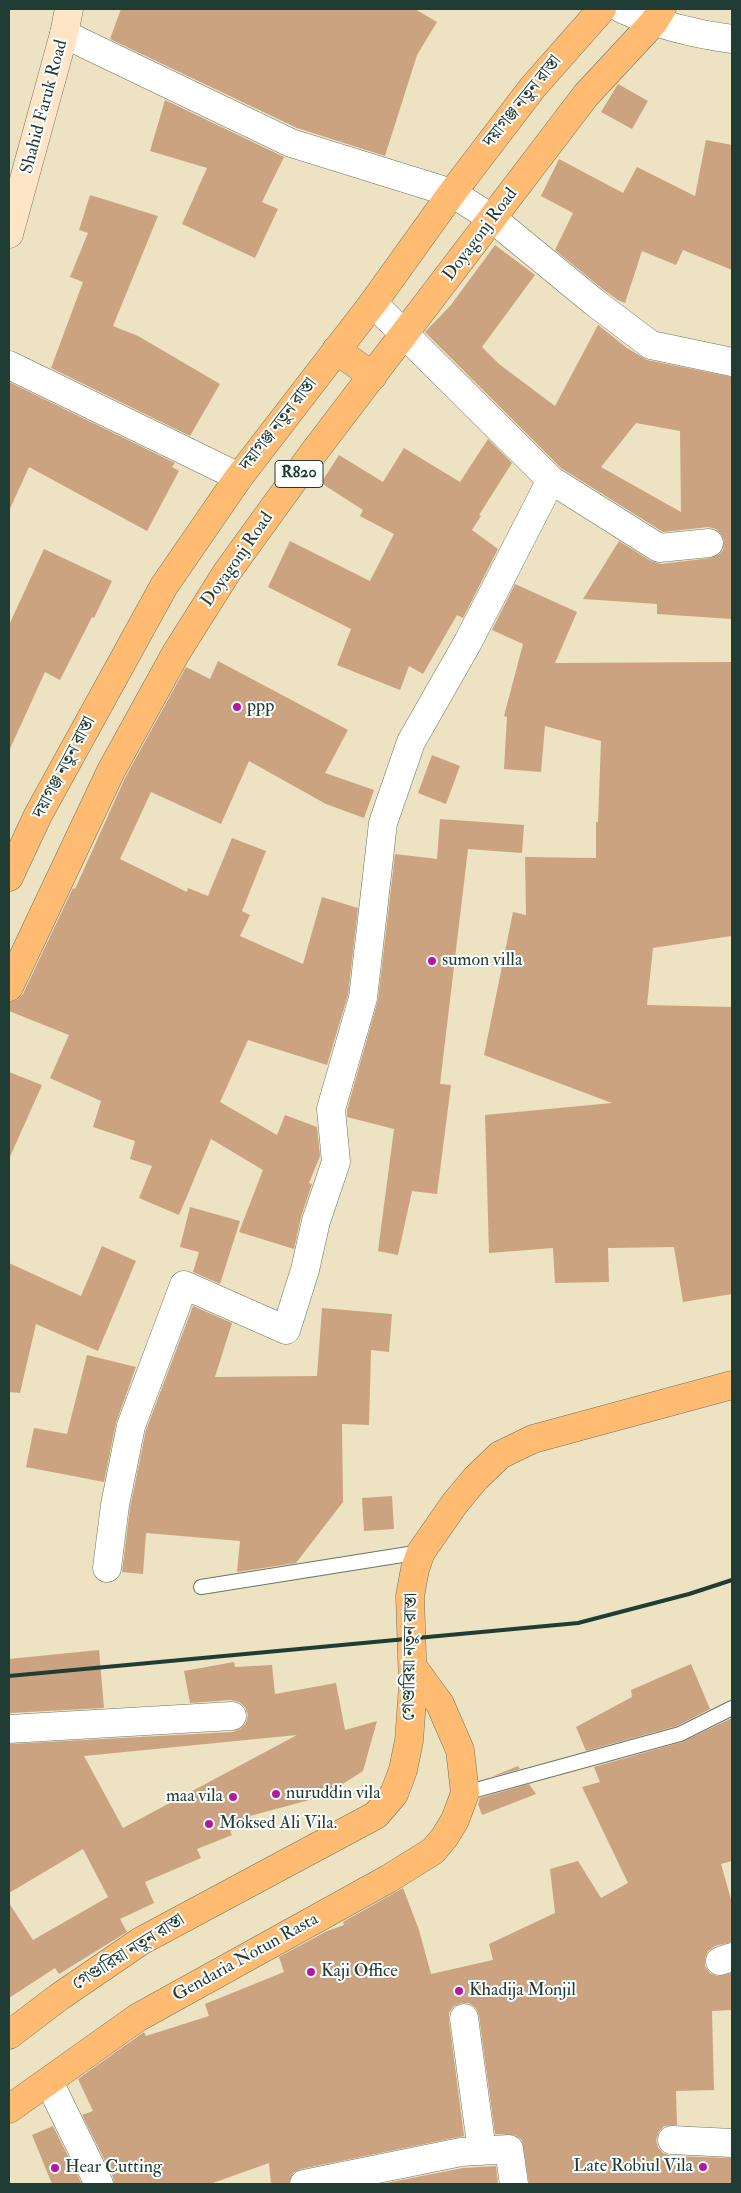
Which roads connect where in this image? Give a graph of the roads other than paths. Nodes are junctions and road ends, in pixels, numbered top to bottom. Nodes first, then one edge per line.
1 (602, 9) edge
2 (622, 9) edge
3 (658, 16) edge
4 (67, 22) edge
5 (732, 39) edge
6 (452, 193) junction
7 (493, 219) junction
8 (9, 234) edge
9 (373, 303) junction
10 (406, 334) junction
11 (336, 350) junction
12 (732, 362) edge
13 (9, 366) edge
14 (374, 376) junction
15 (239, 477) junction
16 (551, 480) junction
17 (709, 543) dead end
18 (9, 877) edge
19 (9, 987) edge
20 (732, 1385) edge
21 (421, 1552) junction
22 (107, 1568) dead end
23 (200, 1586) dead end
24 (413, 1667) junction
25 (732, 1708) edge
26 (232, 1716) dead end
27 (9, 1729) edge
28 (465, 1793) junction
29 (464, 2018) dead end
30 (9, 2035) edge
31 (49, 2082) junction
32 (9, 2109) edge
33 (672, 2140) dead end
34 (732, 2142) edge
35 (482, 2151) junction
36 (99, 2184) edge
37 (304, 2184) edge
38 (514, 2184) edge

1 - 6 main road, দয়াগঞ্জ নতুন রাস্তা / R820
2 - 3 street
3 - 5 street
3 - 7 main road, Doyagonj Road / R820
4 - 6 street
4 - 8 main road, Shahid Faruk Road
6 - 7 street
6 - 9 main road, দয়াগঞ্জ নতুন রাস্তা / R820
7 - 10 main road, Doyagonj Road / R820
7 - 12 street
9 - 10 street
9 - 11 main road, দয়াগঞ্জ নতুন রাস্তা / R820
10 - 14 main road, Doyagonj Road / R820
10 - 16 street
11 - 14 main road
11 - 15 main road, দয়াগঞ্জ নতুন রাস্তা / R820
13 - 15 street
14 - 19 main road, Doyagonj Road / R820
15 - 18 main road, দয়াগঞ্জ নতুন রাস্তা / R820
16 - 17 street
16 - 22 street
20 - 21 main road, গেণ্ডারিয়া নতুন রাস্তা
21 - 23 lane
21 - 24 main road, গেণ্ডারিয়া নতুন রাস্তা
24 - 28 main road
24 - 30 main road, গেণ্ডারিয়া নতুন রাস্তা
25 - 28 lane
26 - 27 street
28 - 31 main road, Gendaria Notun Rasta
29 - 35 street
31 - 32 main road, Gendaria Notun Rasta
31 - 36 street
33 - 34 street
35 - 37 street
35 - 38 street

